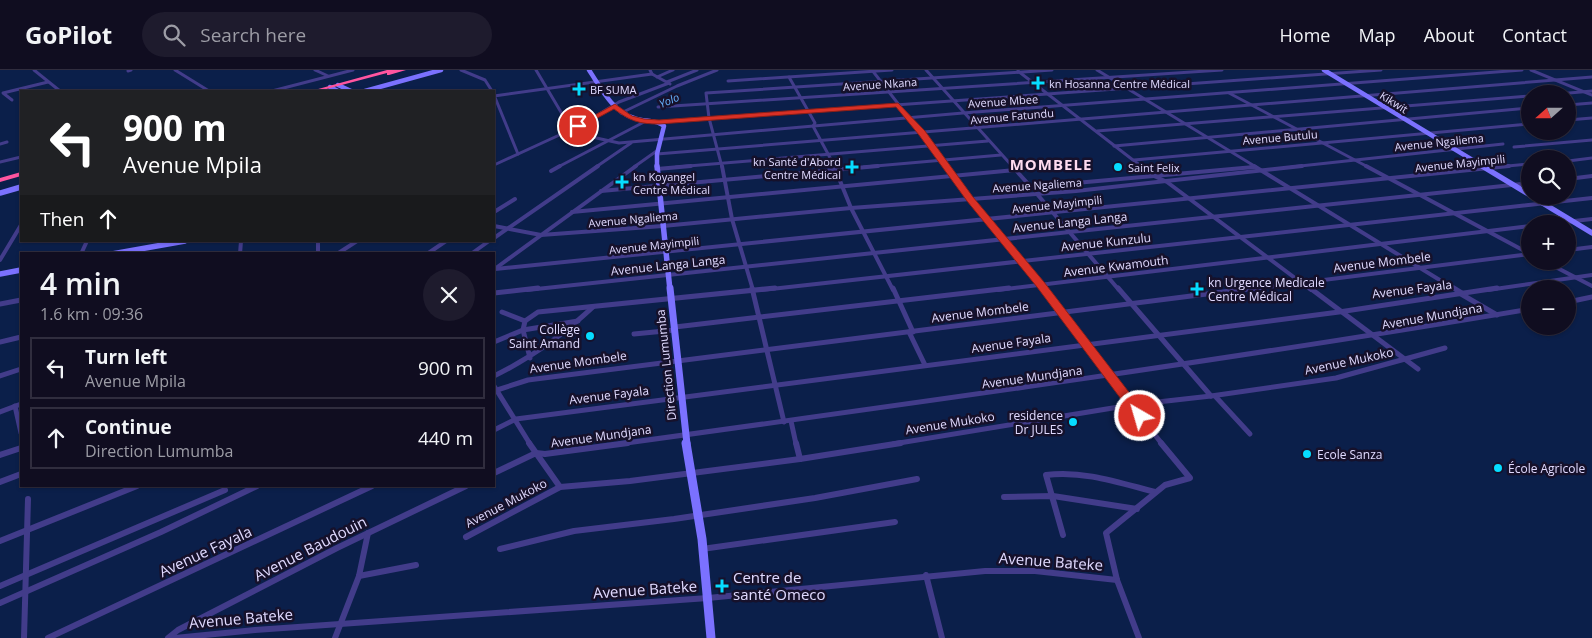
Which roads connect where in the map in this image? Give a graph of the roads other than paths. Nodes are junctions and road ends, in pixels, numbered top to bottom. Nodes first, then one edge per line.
1 (34, 70) edge
2 (175, 70) edge
3 (315, 70) edge
4 (353, 70) edge
5 (392, 70) edge
6 (404, 70) edge
7 (441, 70) edge
8 (461, 70) edge
9 (536, 70) edge
10 (589, 70) edge
11 (673, 70) edge
12 (697, 70) edge
13 (717, 70) edge
14 (892, 70) edge
15 (926, 70) edge
16 (1052, 70) edge
17 (1097, 70) edge
18 (1222, 70) edge
19 (1324, 70) edge
20 (1381, 70) edge
21 (1522, 70) edge
22 (1531, 70) edge
23 (872, 71) edge
24 (1017, 71) edge
25 (651, 72) edge
26 (1330, 73) junction
27 (328, 76) junction
28 (657, 77) junction
29 (789, 77) junction
30 (1592, 77) edge
31 (933, 78) junction
32 (1110, 78) junction
33 (1557, 80) junction
34 (597, 81) junction
35 (728, 81) dead end
36 (48, 82) junction
37 (881, 82) junction
38 (668, 83) junction
39 (1032, 83) junction
40 (1346, 83) junction
41 (677, 86) junction
42 (796, 87) junction
43 (334, 88) edge
44 (547, 88) junction
45 (1126, 88) junction
46 (943, 89) junction
47 (59, 90) edge
48 (208, 90) edge
49 (276, 90) edge
50 (321, 90) edge
51 (369, 90) edge
52 (491, 90) edge
53 (1592, 90) edge
54 (1584, 91) junction
55 (1229, 92) junction
56 (1576, 92) edge
57 (890, 93) junction
58 (495, 94) edge
59 (1047, 94) junction
60 (1592, 95) edge
61 (495, 96) edge
62 (1368, 96) junction
63 (1521, 97) edge
64 (802, 98) junction
65 (1144, 99) junction
66 (12, 100) dead end
67 (952, 100) junction
68 (1592, 102) edge
69 (707, 103) junction
70 (1576, 104) edge
71 (898, 105) junction
72 (1063, 105) junction
73 (1250, 105) junction
74 (615, 106) junction
75 (658, 107) dead end
76 (1389, 108) junction
77 (1521, 109) edge
78 (809, 110) junction
79 (1164, 112) junction
80 (963, 113) junction
81 (625, 115) junction
82 (1274, 116) junction
83 (709, 118) junction
84 (909, 118) junction
85 (1592, 118) edge
86 (1079, 119) junction
87 (1576, 119) edge
88 (1406, 120) junction
89 (644, 122) junction
90 (659, 122) junction
91 (1186, 124) junction
92 (1521, 125) edge
93 (813, 126) junction
94 (977, 128) junction
95 (571, 129) junction
96 (1296, 129) junction
97 (1096, 131) junction
98 (922, 133) junction
99 (1429, 133) junction
100 (713, 134) junction
101 (592, 137) dead end
102 (1206, 137) junction
103 (661, 139) junction
104 (821, 140) junction
105 (1592, 140) edge
106 (608, 141) junction
107 (988, 141) junction
108 (7, 142) dead end
109 (633, 142) junction
110 (1320, 142) junction
111 (0, 144) edge
112 (1503, 144) dead end
113 (931, 146) junction
114 (1114, 146) junction
115 (1514, 147) dead end
116 (717, 149) junction
117 (1454, 149) junction
118 (1228, 151) junction
119 (658, 152) junction
120 (518, 154) junction
121 (828, 154) junction
122 (1001, 155) junction
123 (20, 157) edge
124 (1592, 158) edge
125 (942, 160) junction
126 (1133, 160) junction
127 (1356, 160) junction
128 (1576, 160) edge
129 (0, 162) edge
130 (721, 163) junction
131 (495, 165) edge
132 (1521, 165) edge
133 (1254, 167) junction
134 (657, 169) junction
135 (836, 169) junction
136 (1487, 169) junction
137 (1015, 170) junction
138 (551, 171) dead end
139 (20, 172) edge
140 (1262, 172) junction
141 (954, 176) junction
142 (1154, 176) junction
143 (1592, 176) edge
144 (0, 178) edge
145 (1576, 178) edge
146 (1390, 179) junction
147 (724, 180) junction
148 (1167, 182) junction
149 (1521, 184) edge
150 (1513, 185) junction
151 (659, 186) junction
152 (842, 186) junction
153 (20, 187) edge
154 (1291, 189) junction
155 (1521, 190) edge
156 (600, 191) junction
157 (0, 193) edge
158 (1037, 194) junction
159 (1421, 196) junction
160 (727, 197) junction
161 (1592, 198) edge
162 (516, 199) dead end
163 (970, 199) junction
164 (1188, 199) junction
165 (1576, 200) edge
166 (660, 203) junction
167 (1527, 205) edge
168 (1546, 205) edge
169 (1319, 206) junction
170 (851, 208) junction
171 (495, 211) edge
172 (572, 212) junction
173 (1052, 213) junction
174 (1455, 214) junction
175 (1562, 215) edge
176 (1213, 217) junction
177 (1592, 218) edge
178 (732, 219) junction
179 (987, 219) junction
180 (1576, 220) edge
181 (1576, 223) edge
182 (1348, 225) junction
183 (20, 226) edge
184 (495, 226) edge
185 (663, 226) junction
186 (1521, 227) edge
187 (507, 229) junction
188 (863, 232) junction
189 (1068, 232) junction
190 (1486, 232) junction
191 (1592, 233) edge
192 (541, 236) junction
193 (495, 237) edge
194 (1239, 238) junction
195 (1003, 240) junction
196 (355, 242) edge
197 (445, 242) edge
198 (488, 242) edge
199 (163, 243) edge
200 (740, 245) junction
201 (1382, 245) junction
202 (1592, 247) edge
203 (1576, 249) edge
204 (1521, 250) edge
205 (121, 252) edge
206 (340, 252) edge
207 (430, 252) edge
208 (474, 252) edge
209 (666, 252) junction
210 (874, 253) junction
211 (1088, 254) junction
212 (1521, 255) edge
213 (1268, 258) junction
214 (0, 260) edge
215 (1020, 262) junction
216 (745, 266) junction
217 (1418, 268) junction
218 (495, 269) edge
219 (20, 270) edge
220 (1561, 270) edge
221 (0, 274) edge
222 (669, 275) junction
223 (1592, 275) edge
224 (888, 277) junction
225 (1108, 277) junction
226 (1575, 277) junction
227 (1302, 283) junction
228 (1040, 285) junction
229 (1592, 286) edge
230 (752, 290) junction
231 (495, 293) edge
232 (1462, 294) junction
233 (1592, 297) edge
234 (20, 300) edge
235 (671, 300) junction
236 (1576, 300) edge
237 (900, 302) junction
238 (0, 304) edge
239 (1131, 304) junction
240 (593, 307) junction
241 (1521, 311) edge
242 (502, 312) dead end
243 (1339, 312) junction
244 (1061, 313) junction
245 (1497, 315) junction
246 (759, 318) junction
247 (525, 321) junction
248 (578, 321) junction
249 (675, 329) junction
250 (523, 330) junction
251 (911, 332) junction
252 (634, 334) dead end
253 (1157, 334) junction
254 (1371, 336) junction
255 (20, 337) edge
256 (0, 342) edge
257 (495, 342) edge
258 (1084, 344) junction
259 (1445, 348) dead end
260 (766, 350) junction
261 (530, 358) junction
262 (678, 360) junction
263 (1403, 360) junction
264 (925, 365) junction
265 (1184, 365) junction
266 (20, 369) edge
267 (1418, 370) dead end
268 (0, 376) edge
269 (495, 376) edge
270 (1110, 376) junction
271 (774, 386) junction
272 (495, 389) edge
273 (1213, 396) junction
274 (682, 398) junction
275 (18, 405) edge
276 (1131, 405) junction
277 (0, 412) edge
278 (516, 419) junction
279 (788, 421) junction
280 (20, 424) edge
281 (495, 430) edge
282 (685, 434) junction
283 (1250, 434) dead end
284 (20, 448) edge
285 (536, 453) junction
286 (0, 455) edge
287 (800, 459) junction
288 (495, 473) edge
289 (20, 474) edge
290 (692, 474) junction
291 (916, 479) dead end
292 (0, 482) edge
293 (134, 487) edge
294 (255, 487) edge
295 (370, 487) edge
296 (464, 487) edge
297 (560, 487) junction
298 (225, 490) dead end
299 (1155, 492) junction
300 (1054, 496) junction
301 (1004, 497) dead end
302 (28, 499) dead end
303 (1137, 509) junction
304 (698, 515) junction
305 (895, 522) dead end
306 (26, 530) junction
307 (1063, 534) dead end
308 (466, 537) dead end
309 (367, 539) junction
310 (0, 541) edge
311 (702, 544) junction
312 (500, 549) dead end
313 (416, 566) dead end
314 (25, 575) junction
315 (926, 575) junction
316 (359, 576) junction
317 (1117, 580) junction
318 (0, 586) edge
319 (25, 592) junction
320 (708, 598) junction
321 (0, 603) edge
322 (340, 624) junction
323 (24, 638) edge
324 (48, 638) edge
325 (168, 638) edge
326 (175, 638) edge
327 (335, 638) edge
328 (710, 638) edge
329 (942, 638) edge
330 (1139, 638) edge

1 - 36 street
2 - 48 street
3 - 27 street
4 - 27 street
5 - 43 highway
6 - 43 highway
7 - 51 street
8 - 52 street
9 - 44 street
10 - 34 street
11 - 28 street
12 - 38 street
13 - 41 street
14 - 23 street
15 - 31 street
16 - 24 street
17 - 32 street
18 - 32 street, Avenue Nkana
19 - 26 street, Kikwit
20 - 26 street
21 - 40 street, Avenue Mbee
22 - 33 street
23 - 29 street
23 - 37 street
24 - 31 street
24 - 39 street
25 - 28 street
25 - 34 street
26 - 40 street, Kikwit
26 - 45 street
27 - 49 street
28 - 38 street
29 - 35 street
29 - 42 street
30 - 33 street, Avenue Fatundu
31 - 37 street
31 - 46 street
32 - 39 street, Avenue Nkana
32 - 45 street
33 - 54 street
33 - 62 street, Avenue Fatundu
34 - 44 street
34 - 74 street
36 - 47 street
36 - 66 street
37 - 42 street
37 - 57 street
38 - 41 street
38 - 74 street
39 - 46 street, Avenue Nkana
39 - 59 street
40 - 55 street, Avenue Mbee
40 - 62 street, Kikwit
41 - 81 street
42 - 64 street
42 - 69 street
43 - 50 highway
44 - 58 street
44 - 95 street
45 - 59 street
45 - 65 street
46 - 57 street, Avenue Nkana
46 - 67 street
53 - 54 street
54 - 56 street
54 - 60 street
55 - 65 street, Avenue Mbee
55 - 73 street
57 - 64 street, Avenue Nkana
57 - 71 street
59 - 67 street
59 - 72 street
61 - 120 street
62 - 73 street, Avenue Fatundu
62 - 76 street, Kikwit
63 - 76 street
64 - 69 street, Avenue Nkana
64 - 78 street
65 - 72 street, Avenue Mbee
65 - 79 street
67 - 71 street
67 - 80 street
68 - 70 street
69 - 75 street, Avenue Nkana
69 - 83 street
71 - 78 street
71 - 84 street
72 - 80 street, Avenue Mbee
72 - 86 street
73 - 79 street, Avenue Fatundu
73 - 82 street
74 - 81 street
74 - 95 street
76 - 82 street
76 - 88 street, Kikwit
77 - 88 street
78 - 83 street
78 - 93 street
79 - 86 street, Avenue Fatundu
79 - 91 street
80 - 84 street, Avenue Mbee
80 - 94 street
81 - 89 street
82 - 91 street
82 - 96 street
83 - 90 street
83 - 100 street
84 - 93 street, Avenue Mbee
84 - 98 street
85 - 87 street
86 - 94 street, Avenue Fatundu
86 - 97 street
88 - 96 street
88 - 99 street, Kikwit
89 - 90 street
89 - 106 street
90 - 103 street, Direction Lumumba
91 - 97 street
91 - 102 street
92 - 99 street, Avenue Butulu
93 - 100 street, Avenue Mbee
93 - 104 street
94 - 98 street, Avenue Fatundu
94 - 107 street
95 - 120 street
96 - 102 street
96 - 110 street
97 - 114 street
98 - 104 street, Avenue Fatundu
98 - 113 street
99 - 110 street, Avenue Butulu
99 - 117 street, Kikwit
100 - 103 street, Avenue Mbee
100 - 116 street
101 - 106 street, Avenue Mbee
102 - 114 street
102 - 118 street
103 - 109 street, Avenue Mbee
103 - 119 street, Direction Lumumba
104 - 116 street, Avenue Fatundu
104 - 121 street
105 - 115 street
106 - 109 street, Avenue Mbee
106 - 138 street
107 - 113 street
107 - 122 street
108 - 111 street
109 - 187 street
110 - 118 street, Avenue Butulu
110 - 127 street
112 - 117 street, Avenue Ngaliema
113 - 121 street
113 - 125 street
114 - 126 street
116 - 119 street, Avenue Fatundu
116 - 130 street
117 - 127 street, Avenue Ngaliema
117 - 136 street, Kikwit
118 - 126 street, Avenue Butulu
118 - 133 street
119 - 134 street, Direction Lumumba
119 - 156 street
120 - 131 street
121 - 130 street
121 - 135 street
122 - 125 street
122 - 137 street
123 - 129 street
124 - 128 street
125 - 135 street
125 - 141 street
126 - 142 street
127 - 140 street, Avenue Ngaliema
127 - 146 street
130 - 134 street
130 - 147 street
132 - 136 street, Avenue Mayimpili
133 - 140 street
133 - 142 street
134 - 151 street, Direction Lumumba
135 - 147 street
135 - 152 street
136 - 146 street, Avenue Mayimpili
136 - 150 street, Kikwit
137 - 141 street
137 - 142 street
139 - 144 highway
140 - 148 street, Avenue Ngaliema
140 - 154 street
141 - 152 street
141 - 163 street
142 - 148 street
143 - 145 street
146 - 154 street, Avenue Mayimpili
146 - 159 street
147 - 151 street
147 - 160 street
148 - 158 street, Avenue Ngaliema
148 - 164 street
149 - 150 street, Avenue Langa Langa
150 - 155 street, Kikwit
150 - 159 street, Avenue Langa Langa
151 - 156 street
151 - 166 street, Direction Lumumba
152 - 160 street
152 - 170 street
153 - 157 street
154 - 164 street, Avenue Mayimpili
154 - 169 street
156 - 172 street
158 - 163 street, Avenue Ngaliema
158 - 173 street
159 - 169 street, Avenue Langa Langa
159 - 174 street
160 - 166 street
160 - 178 street
161 - 165 street
162 - 171 street
163 - 170 street, Avenue Ngaliema
163 - 179 street
164 - 173 street, Avenue Mayimpili
164 - 176 street
166 - 172 street
166 - 185 street, Direction Lumumba
167 - 174 street, Avenue Kunzulu
168 - 175 street, Kikwit
169 - 176 street, Avenue Langa Langa
169 - 182 street
170 - 178 street, Avenue Ngaliema
170 - 188 street
172 - 192 street
173 - 179 street, Avenue Mayimpili
173 - 189 street
174 - 182 street, Avenue Kunzulu
174 - 190 street
176 - 189 street, Avenue Langa Langa
176 - 194 street
177 - 180 street
178 - 185 street, Avenue Ngaliema
178 - 200 street
179 - 188 street, Avenue Mayimpili
179 - 195 street
181 - 191 street, Kikwit
182 - 194 street, Avenue Kunzulu
182 - 201 street
183 - 214 street
184 - 187 street, Avenue Ngaliema
185 - 192 street, Avenue Ngaliema
185 - 209 street, Direction Lumumba
186 - 190 street, Avenue Kwamouth
187 - 192 street, Avenue Ngaliema
187 - 193 street
188 - 200 street, Avenue Mayimpili
188 - 210 street
189 - 195 street, Avenue Langa Langa
189 - 211 street
190 - 201 street, Avenue Kwamouth
190 - 204 street
192 - 218 street
194 - 211 street, Avenue Kunzulu
194 - 213 street
195 - 210 street, Avenue Langa Langa
195 - 215 street
196 - 206 street
197 - 207 street
198 - 208 street
199 - 205 street
200 - 209 street, Avenue Mayimpili
200 - 216 street
201 - 213 street, Avenue Kwamouth
201 - 217 street
202 - 203 street
209 - 218 street, Avenue Mayimpili
209 - 222 street, Direction Lumumba
210 - 216 street, Avenue Langa Langa
210 - 224 street
211 - 215 street, Avenue Kunzulu
211 - 225 street
212 - 217 street, Avenue Mombele
213 - 225 street, Avenue Kwamouth
213 - 227 street
215 - 224 street, Avenue Kunzulu
215 - 228 street
216 - 222 street, Avenue Langa Langa
216 - 230 street
217 - 227 street, Avenue Mombele
217 - 232 street
219 - 221 street
220 - 226 street
222 - 231 street, Avenue Langa Langa
222 - 235 street, Direction Lumumba
223 - 226 street, Avenue Fayala
224 - 230 street, Avenue Kunzulu
224 - 237 street
225 - 228 street, Avenue Kwamouth
225 - 239 street
226 - 229 street
226 - 232 street, Avenue Fayala
227 - 239 street, Avenue Mombele
227 - 243 street
228 - 237 street, Avenue Kwamouth
228 - 244 street
230 - 235 street, Avenue Kunzulu
230 - 246 street
232 - 243 street, Avenue Fayala
232 - 245 street
233 - 236 street
234 - 238 street
235 - 240 street, Avenue Kunzulu
235 - 249 street, Direction Lumumba
237 - 246 street, Avenue Kwamouth
237 - 251 street
239 - 244 street, Avenue Mombele
239 - 253 street
240 - 247 street, Avenue Kunzulu
240 - 248 street
241 - 245 street, Avenue Mundjana
242 - 247 street
243 - 253 street, Avenue Fayala
243 - 254 street
244 - 251 street, Avenue Mombele
244 - 258 street
245 - 254 street, Avenue Mundjana
246 - 249 street, Avenue Kwamouth
246 - 260 street
247 - 250 street
248 - 250 street
248 - 261 street
249 - 252 street, Avenue Kwamouth
249 - 262 street, Direction Lumumba
250 - 257 street
250 - 261 street
251 - 260 street, Avenue Mombele
251 - 264 street
253 - 258 street, Avenue Fayala
253 - 265 street
254 - 263 street
254 - 265 street, Avenue Mundjana
255 - 256 street
258 - 264 street, Avenue Fayala
258 - 270 street
259 - 263 street, Avenue Mukoko
260 - 262 street, Avenue Mombele
260 - 271 street
261 - 269 street
262 - 272 street, Avenue Mombele
262 - 274 street, Direction Lumumba
263 - 267 street
263 - 273 street, Avenue Mukoko
264 - 271 street, Avenue Fayala
265 - 270 street, Avenue Mundjana
265 - 273 street
266 - 268 street
270 - 276 street
270 - 279 street, Avenue Mundjana
271 - 274 street, Avenue Fayala
271 - 279 street
272 - 278 street
273 - 276 street, Avenue Mukoko
273 - 283 street
274 - 278 street, Avenue Fayala
274 - 282 street, Direction Lumumba
275 - 277 street
275 - 280 street
276 - 287 street, Avenue Mukoko
276 - 299 street
278 - 281 street, Avenue Fayala
278 - 285 street
279 - 282 street, Avenue Mundjana
279 - 287 street
282 - 285 street, Avenue Mundjana
282 - 290 street, Direction Lumumba
284 - 286 street
285 - 288 street
285 - 297 street
287 - 290 street, Avenue Mukoko
289 - 292 street
290 - 297 street, Avenue Mukoko
290 - 304 street, Direction Lumumba
291 - 304 street
293 - 306 street
294 - 319 street
295 - 324 street, Avenue Fayala
296 - 309 street, Avenue Baudouin
297 - 308 street, Avenue Mukoko
298 - 314 street
299 - 300 street
299 - 303 street
300 - 301 street
300 - 303 street
300 - 307 street
302 - 306 street
303 - 317 street
304 - 311 street, Direction Lumumba
304 - 312 street
305 - 311 street
306 - 310 street
306 - 314 street
309 - 316 street
309 - 325 street, Avenue Baudouin
311 - 320 street, Direction Lumumba
313 - 316 street
314 - 318 street
314 - 319 street
315 - 317 street, Avenue Bateke
315 - 320 street, Avenue Bateke
315 - 329 street
316 - 322 street
317 - 330 street
319 - 321 street
319 - 323 street
320 - 322 street, Avenue Bateke
320 - 328 street, Direction Lumumba
322 - 326 street, Avenue Bateke
322 - 327 street

